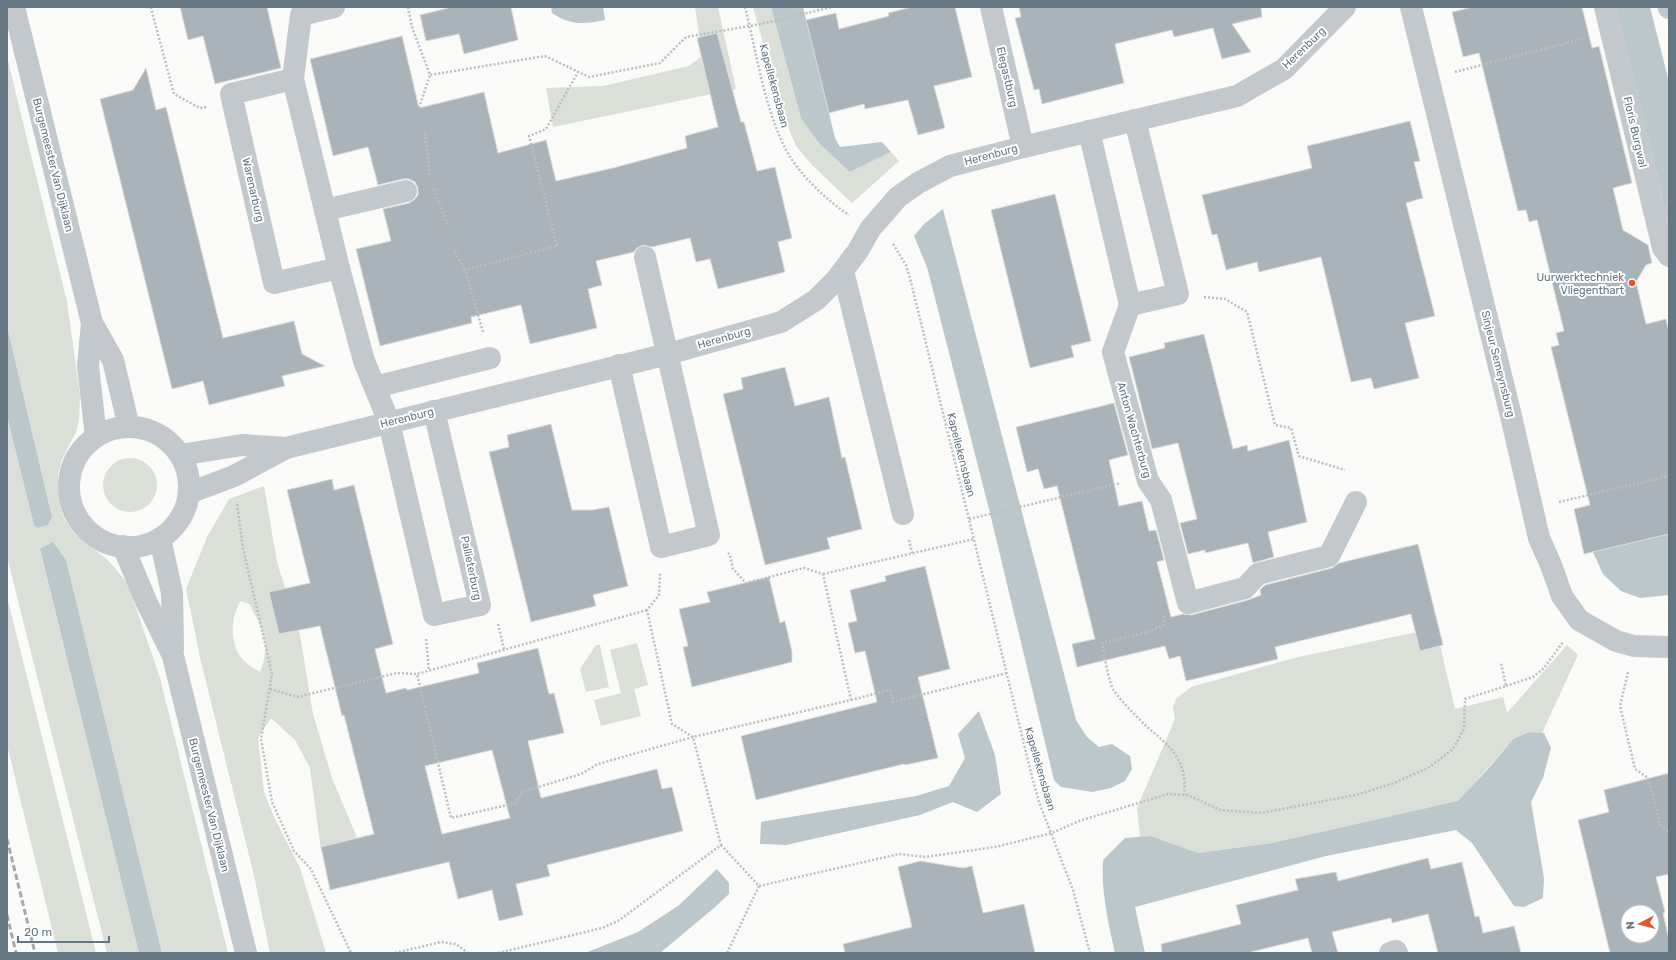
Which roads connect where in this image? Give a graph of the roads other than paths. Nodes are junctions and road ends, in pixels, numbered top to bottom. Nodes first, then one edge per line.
1 (14, 7) edge
2 (334, 7) edge
3 (991, 7) edge
4 (1345, 7) edge
5 (1411, 7) edge
6 (1605, 7) edge
7 (293, 79) junction
8 (1136, 120) junction
9 (1088, 131) junction
10 (1023, 147) junction
11 (406, 191) dead end
12 (325, 210) junction
13 (1669, 256) edge
14 (645, 257) dead end
15 (339, 268) junction
16 (843, 271) junction
17 (1130, 305) junction
18 (92, 323) junction
19 (668, 354) junction
20 (490, 358) road end
21 (619, 365) junction
22 (375, 387) junction
23 (434, 411) junction
24 (389, 422) junction
25 (129, 427) junction
26 (96, 437) junction
27 (286, 448) junction
28 (180, 455) junction
29 (189, 493) junction
30 (1356, 502) dead end
31 (903, 514) dead end
32 (160, 538) junction
33 (123, 546) junction
34 (1669, 647) edge
35 (173, 656) junction
36 (246, 953) edge
37 (1390, 953) edge
38 (1396, 953) edge

1 - 18 street, Burgemeester Van Dijklaan
2 - 7 street
3 - 10 street, Elegastburg
4 - 8 street, Herenburg
5 - 34 street, Sinjeur Semeynsburg
6 - 13 street, Floris Burgwal
7 - 12 street
7 - 15 street, Warenarburg
8 - 9 street, Herenburg
8 - 17 street
9 - 10 street, Herenburg
9 - 17 street
10 - 16 street, Herenburg
11 - 12 street
12 - 15 street
14 - 19 street
15 - 22 street
16 - 19 street, Herenburg
16 - 31 street
17 - 30 street, Anton Wachterburg
18 - 25 street, Burgemeester Van Dijklaan
18 - 26 street, Burgemeester Van Dijklaan
19 - 21 street, Herenburg
19 - 21 street
20 - 22 street
21 - 23 street, Herenburg
22 - 24 street
23 - 24 street, Herenburg
23 - 24 street, Pallieterburg
24 - 27 street, Herenburg
25 - 26 street
25 - 28 street
26 - 33 street
27 - 28 street, Herenburg
27 - 29 street, Herenburg
28 - 29 street
29 - 32 street
32 - 33 street
32 - 35 street, Burgemeester Van Dijklaan
33 - 35 street, Burgemeester Van Dijklaan
35 - 36 street, Burgemeester Van Dijklaan
37 - 38 street

